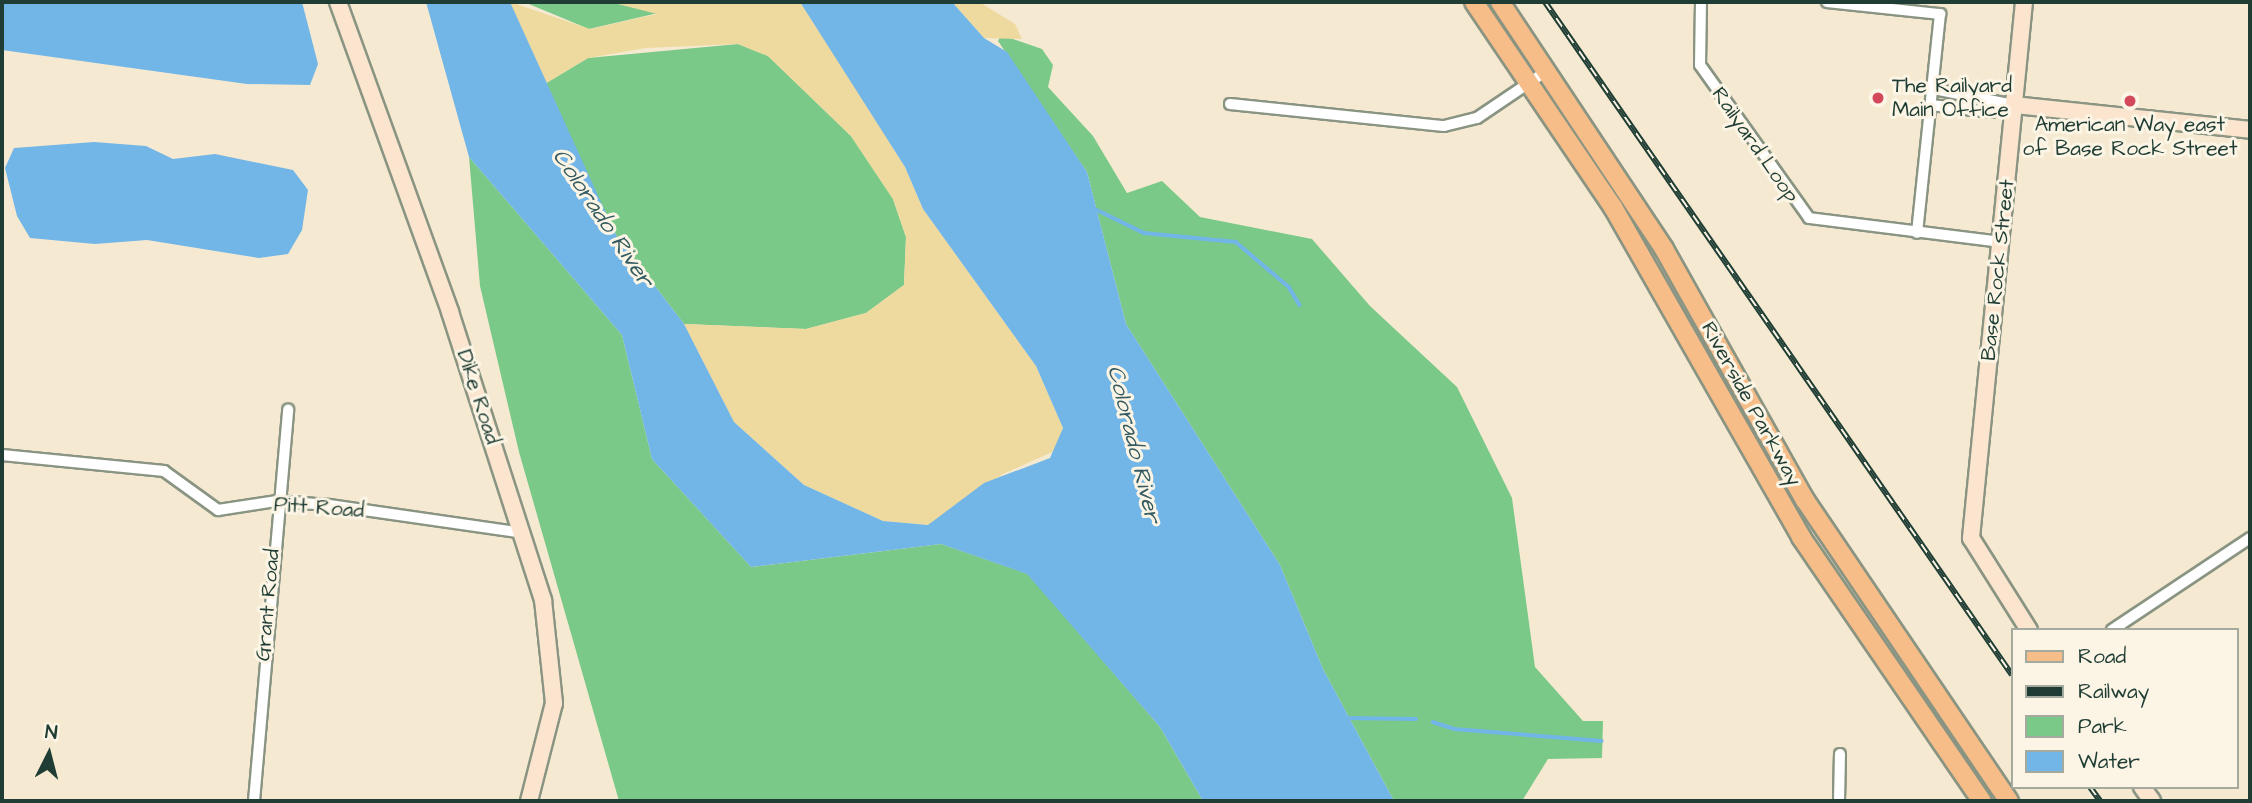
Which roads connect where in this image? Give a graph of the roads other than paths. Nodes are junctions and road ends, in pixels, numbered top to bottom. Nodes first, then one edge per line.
1 (338, 2) edge
2 (1474, 2) edge
3 (1500, 2) edge
4 (1700, 2) edge
5 (1827, 2) edge
6 (2024, 2) edge
7 (1548, 71) junction
8 (1531, 82) junction
9 (1933, 89) junction
10 (1230, 104) dead end
11 (1931, 105) junction
12 (2014, 105) junction
13 (2250, 130) edge
14 (1917, 233) junction
15 (2001, 242) junction
16 (288, 410) dead end
17 (2, 455) edge
18 (277, 501) junction
19 (523, 533) junction
20 (2250, 538) edge
21 (2028, 628) edge
22 (2115, 628) edge
23 (1840, 754) dead end
24 (254, 801) edge
25 (529, 801) edge
26 (1839, 801) edge
27 (1982, 801) edge
28 (2009, 801) edge

1 - 19 street, Dike Road
2 - 8 main road, Riverside Parkway
3 - 7 main road, Riverside Parkway
4 - 14 street, Railyard Loop
5 - 9 street
6 - 12 street, Base Rock Street
7 - 8 street
7 - 28 main road, Riverside Parkway
8 - 10 street
8 - 27 main road, Riverside Parkway
9 - 11 street
9 - 12 street
11 - 12 street
11 - 14 street
12 - 13 street
12 - 15 street, Base Rock Street
14 - 15 street, Railyard Loop
15 - 21 street, Base Rock Street
16 - 18 street, Grant Road
17 - 18 street, Pitt Road
18 - 19 street, Pitt Road
18 - 24 street, Grant Road
19 - 25 street, Dike Road
20 - 22 street
23 - 26 street

